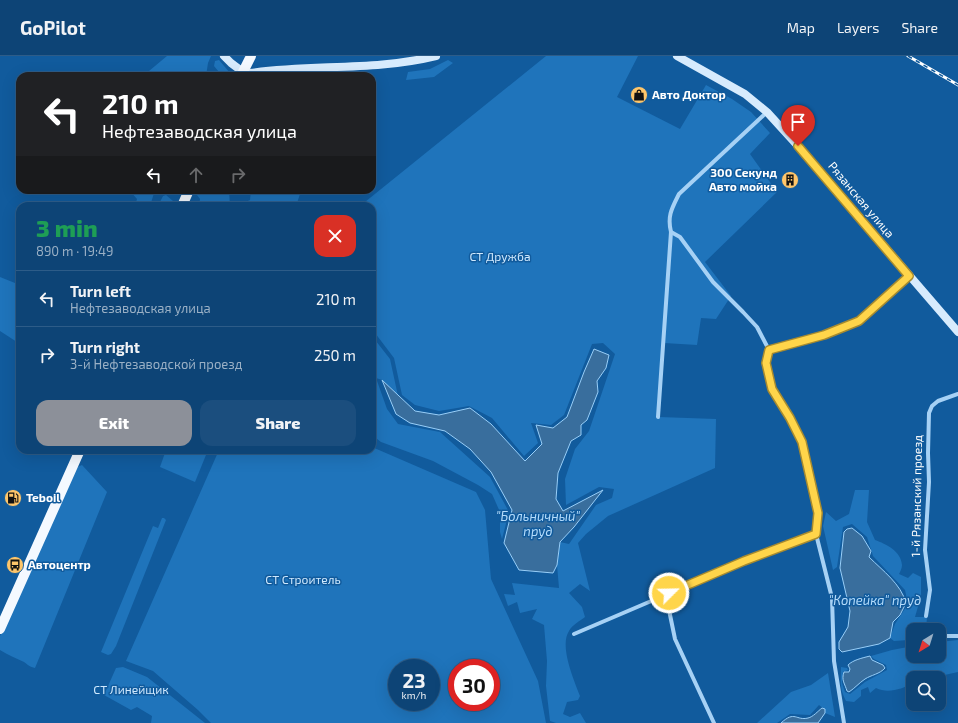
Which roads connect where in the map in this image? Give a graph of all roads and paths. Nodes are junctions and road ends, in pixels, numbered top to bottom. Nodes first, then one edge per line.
1 (224, 56) edge
2 (251, 56) edge
3 (258, 56) edge
4 (436, 56) edge
5 (676, 56) edge
6 (242, 72) edge
7 (246, 72) edge
8 (246, 72) edge
9 (263, 72) edge
10 (767, 112) junction
11 (671, 232) junction
12 (909, 276) junction
13 (958, 332) edge
14 (769, 350) junction
15 (958, 394) edge
16 (658, 417) dead end
17 (71, 454) edge
18 (78, 454) edge
19 (816, 534) junction
20 (675, 590) junction
21 (0, 616) edge
22 (926, 616) dead end
23 (0, 629) edge
24 (574, 634) dead end
25 (946, 636) edge
26 (958, 636) edge
27 (714, 723) edge
28 (844, 723) edge

1 - 6 street
2 - 7 main road
3 - 8 main road
4 - 9 street
5 - 10 street, Рязанская улица
10 - 11 street
10 - 12 street, Рязанская улица
11 - 14 street
11 - 16 street
12 - 13 street, Рязанская улица
12 - 14 street
14 - 19 street
15 - 22 street, 1-й Рязанский проезд
17 - 21 main road
18 - 23 main road
19 - 20 street
19 - 28 street
20 - 24 street
20 - 27 street
25 - 26 street

